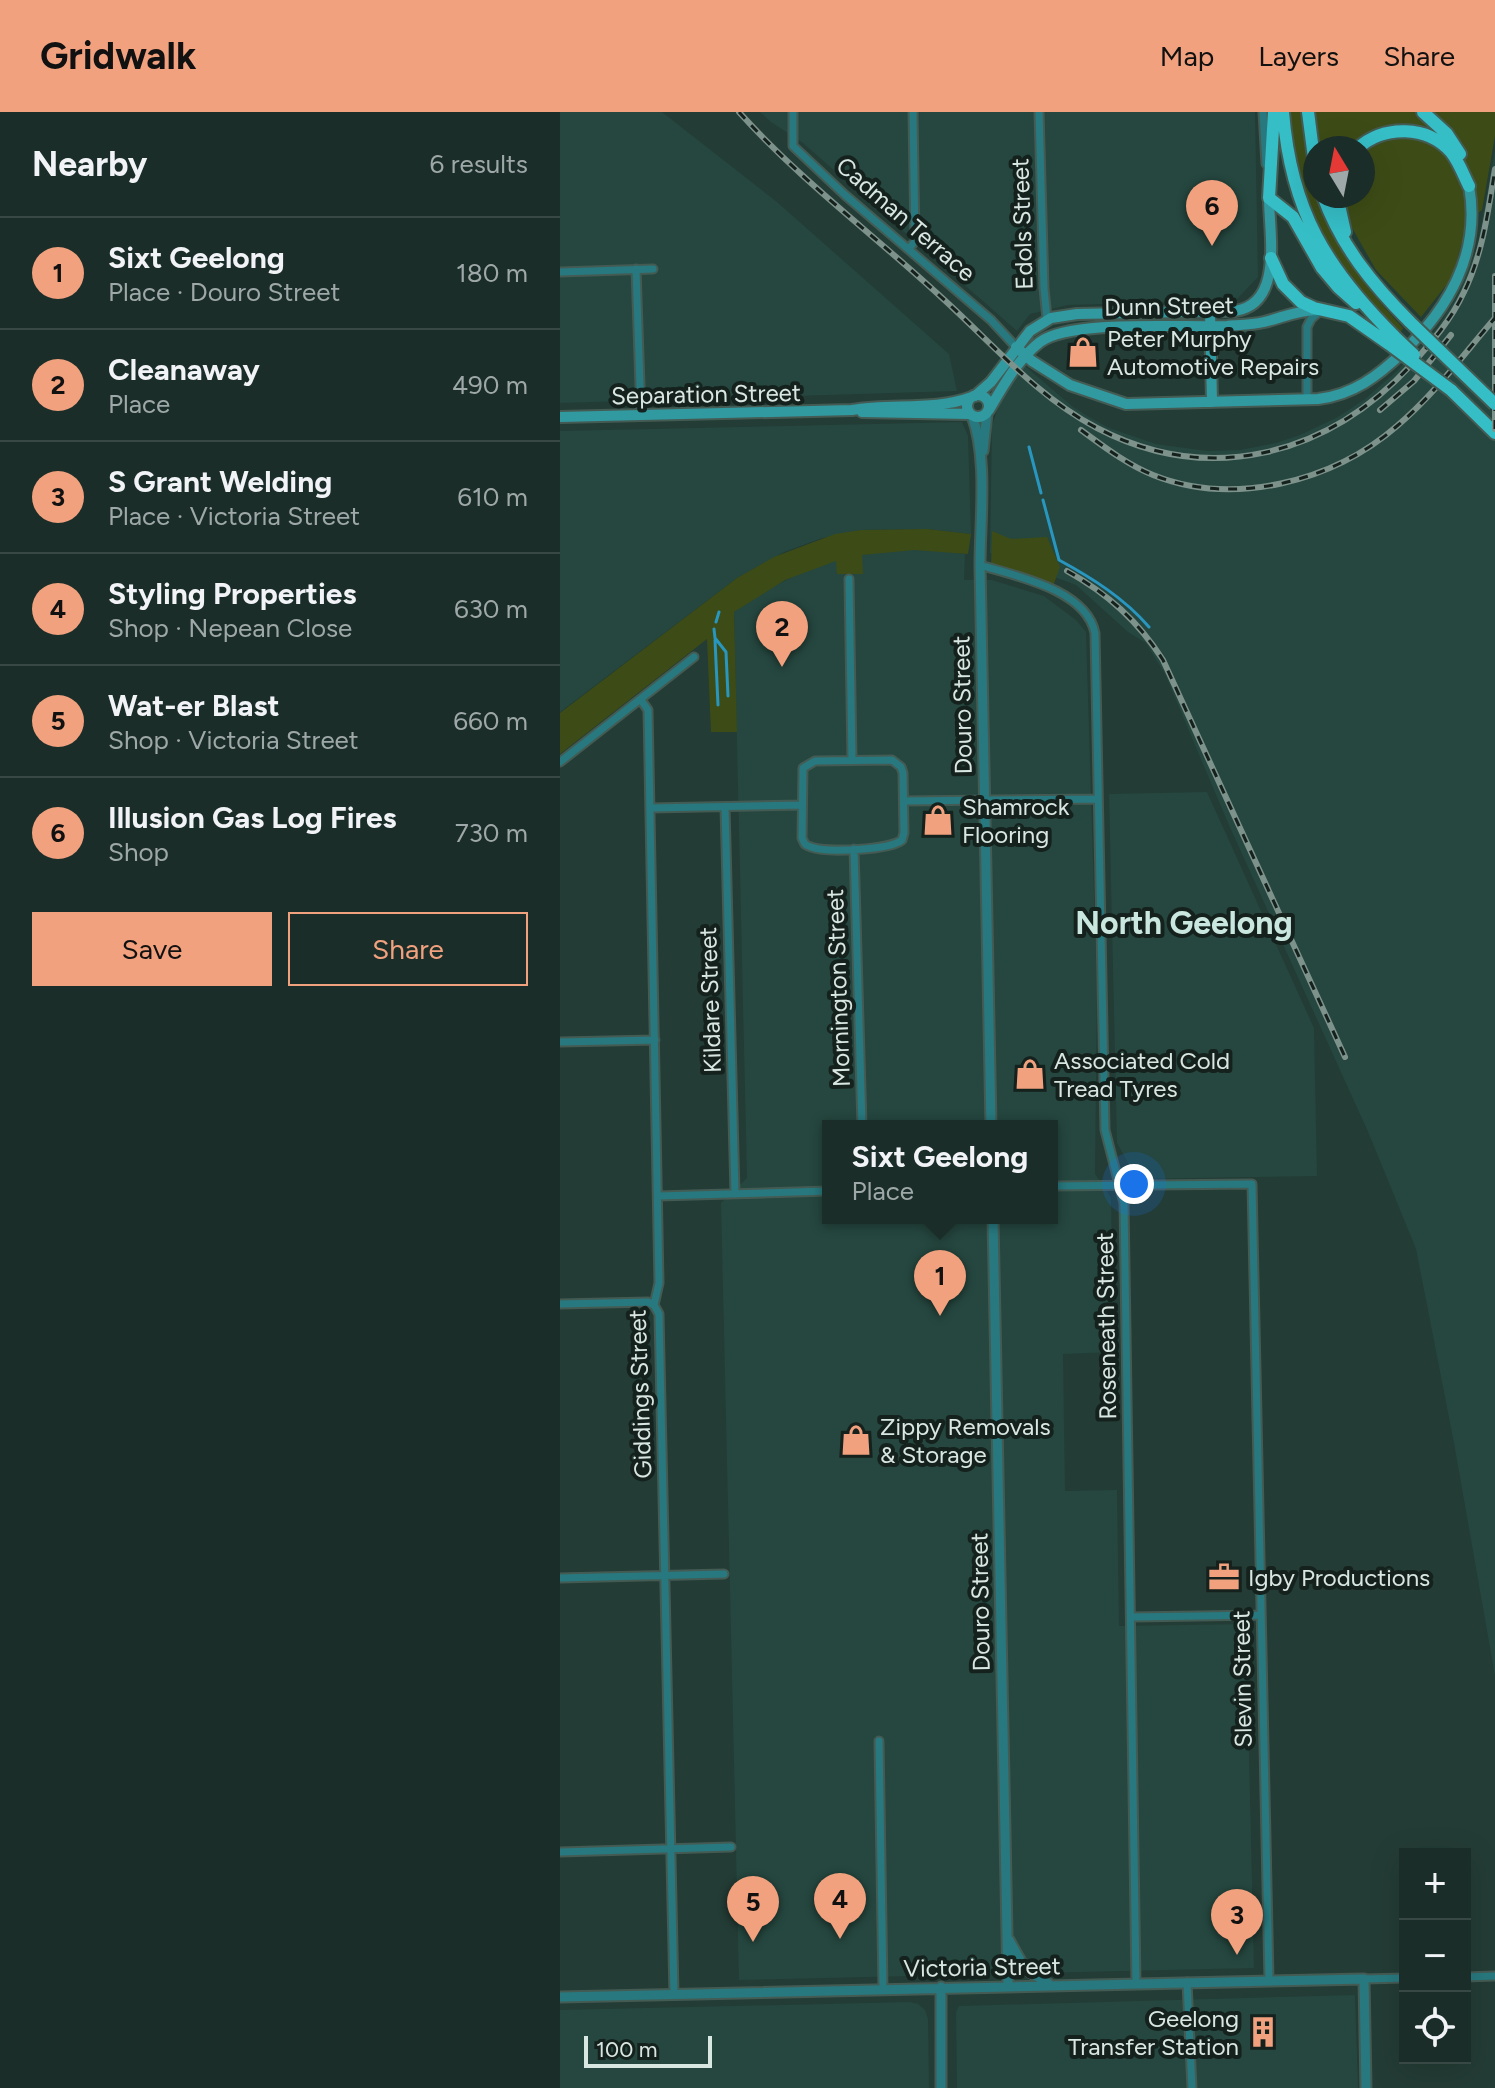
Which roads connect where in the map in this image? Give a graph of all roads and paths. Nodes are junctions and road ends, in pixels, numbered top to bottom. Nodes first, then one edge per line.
1 (793, 112) edge
2 (913, 112) edge
3 (1039, 112) edge
4 (1263, 112) edge
5 (1274, 112) edge
6 (1283, 112) edge
7 (1308, 112) edge
8 (1423, 112) edge
9 (1311, 136) edge
10 (1375, 137) edge
11 (1469, 186) junction
12 (1269, 198) junction
13 (1328, 208) edge
14 (1339, 208) edge
15 (909, 249) junction
16 (1271, 258) junction
17 (1360, 267) junction
18 (636, 269) junction
19 (653, 269) dead end
20 (560, 272) edge
21 (1320, 310) junction
22 (1210, 311) junction
23 (1047, 319) junction
24 (1380, 322) junction
25 (1210, 327) junction
26 (1054, 334) junction
27 (1392, 341) junction
28 (1016, 347) junction
29 (1026, 356) junction
30 (973, 396) junction
31 (1307, 399) junction
32 (1212, 402) junction
33 (1495, 402) edge
34 (852, 410) junction
35 (988, 411) junction
36 (641, 415) junction
37 (971, 415) junction
38 (560, 417) edge
39 (1495, 433) edge
40 (980, 474) junction
41 (980, 565) junction
42 (849, 579) dead end
43 (694, 657) dead end
44 (641, 700) junction
45 (852, 759) junction
46 (560, 762) edge
47 (1098, 799) junction
48 (984, 800) junction
49 (904, 801) junction
50 (802, 805) junction
51 (725, 807) junction
52 (651, 808) junction
53 (854, 849) junction
54 (655, 1040) junction
55 (560, 1042) edge
56 (862, 1120) edge
57 (991, 1120) edge
58 (1058, 1186) edge
59 (1121, 1187) junction
60 (822, 1191) edge
61 (735, 1193) junction
62 (658, 1196) junction
63 (993, 1224) edge
64 (560, 1304) edge
65 (654, 1305) junction
66 (724, 1574) dead end
67 (665, 1575) junction
68 (560, 1578) edge
69 (1261, 1615) junction
70 (1132, 1617) junction
71 (879, 1741) dead end
72 (731, 1847) dead end
73 (671, 1848) junction
74 (560, 1852) edge
75 (1007, 1937) junction
76 (1495, 1976) edge
77 (1471, 1977) edge
78 (1399, 1978) edge
79 (1364, 1979) junction
80 (1269, 1980) junction
81 (1187, 1982) junction
82 (1136, 1983) junction
83 (1052, 1985) junction
84 (1008, 1986) junction
85 (941, 1987) junction
86 (883, 1989) junction
87 (674, 1994) junction
88 (560, 1997) edge
89 (941, 2088) edge
90 (1192, 2088) edge
91 (1366, 2088) edge

1 - 15 street, Cadman Terrace
2 - 15 street
3 - 23 street, Edols Street
4 - 12 street
5 - 12 highway
6 - 24 highway
7 - 9 highway
8 - 11 highway
10 - 11 highway
11 - 31 main road
12 - 16 main road
12 - 24 highway
13 - 17 highway
14 - 17 highway
15 - 28 street, Cadman Terrace
16 - 21 highway
16 - 22 main road, Dunn Street
17 - 33 highway, bridge
18 - 19 street
18 - 20 street
18 - 36 street
21 - 25 main road, Dunn Street
21 - 27 highway
21 - 31 street
22 - 23 main road, Dunn Street
22 - 25 main road
23 - 26 main road, Edols Street
23 - 28 main road
24 - 27 highway
25 - 26 main road, Dunn Street
25 - 32 main road
26 - 29 main road, Dunn Street
27 - 39 highway, bridge
28 - 29 main road
28 - 30 main road
29 - 32 main road
29 - 35 main road
30 - 34 main road, Separation Street
30 - 35 main road
30 - 37 main road
31 - 32 main road
34 - 36 main road, Separation Street
34 - 37 main road, Separation Street
35 - 37 main road
35 - 40 street, Douro Street
36 - 38 main road, Separation Street
37 - 40 street, Douro Street
40 - 41 street, Douro Street
41 - 47 street, Roseneath Street
41 - 48 street, Douro Street
42 - 45 street
43 - 44 street
44 - 46 street
44 - 52 street, Giddings Street
45 - 49 street
45 - 50 street
47 - 48 street
47 - 59 street, Roseneath Street
48 - 49 street
48 - 57 street, Douro Street
49 - 53 street
50 - 51 street
50 - 53 street
51 - 52 street
51 - 61 street, Kildare Street
52 - 54 street, Giddings Street
53 - 56 street, Mornington Street
54 - 55 street
54 - 62 street, Giddings Street
58 - 59 street
59 - 69 street, Slevin Street
59 - 70 street, Roseneath Street
60 - 61 street
61 - 62 street
62 - 65 street, Giddings Street
63 - 75 street, Douro Street
64 - 65 street
65 - 67 street, Giddings Street
66 - 67 street
67 - 68 street
67 - 73 street, Giddings Street
69 - 70 street
69 - 80 street, Slevin Street
70 - 82 street, Roseneath Street
71 - 86 street
72 - 73 street
73 - 74 street
73 - 87 street, Giddings Street
75 - 83 street
75 - 84 street, Douro Street
76 - 77 street
78 - 79 street, Victoria Street
79 - 80 street, Victoria Street
79 - 91 street
80 - 81 street, Victoria Street
81 - 82 street, Victoria Street
81 - 90 street
82 - 83 street, Victoria Street
83 - 84 street, Victoria Street
84 - 85 street, Victoria Street
85 - 86 street, Victoria Street
85 - 89 street
86 - 87 street, Victoria Street
87 - 88 street, Victoria Street

